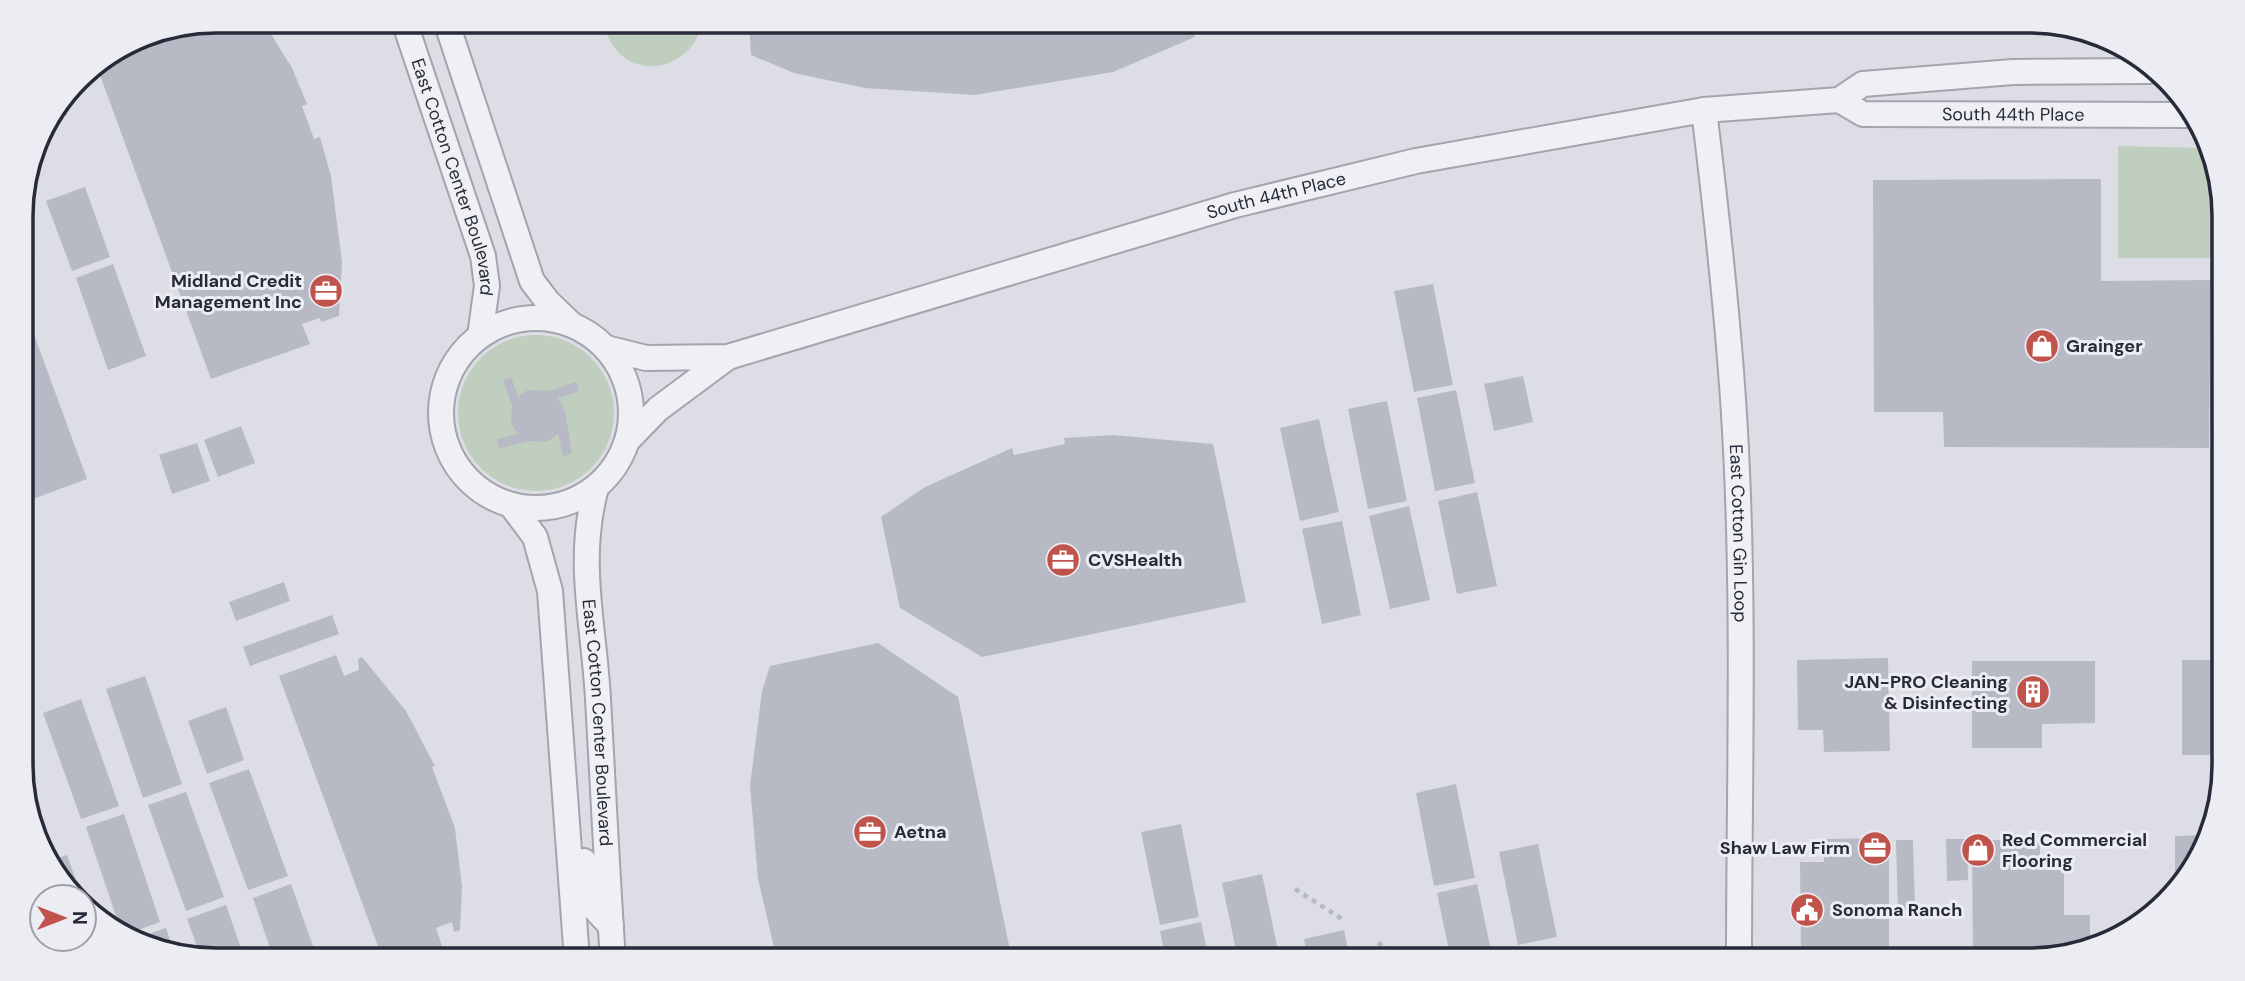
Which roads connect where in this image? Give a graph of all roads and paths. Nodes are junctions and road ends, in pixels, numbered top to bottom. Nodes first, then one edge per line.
1 (408, 33) edge
2 (450, 33) edge
3 (2140, 71) edge
4 (1839, 100) junction
5 (1704, 110) junction
6 (2180, 115) edge
7 (572, 324) junction
8 (480, 336) junction
9 (607, 348) junction
10 (728, 357) junction
11 (628, 440) junction
12 (596, 488) junction
13 (511, 505) junction
14 (560, 712) junction
15 (1295, 889) dead end
16 (1342, 919) dead end
17 (611, 926) junction
18 (1378, 943) dead end
19 (1385, 947) edge
20 (1740, 947) edge
21 (576, 948) edge
22 (612, 948) edge

1 - 8 street, East Cotton Center Boulevard
2 - 7 street, East Cotton Center Boulevard
3 - 4 street, South 44th Place
4 - 5 street, South 44th Place
4 - 6 street, South 44th Place
5 - 10 street, South 44th Place
5 - 20 street, East Cotton Gin Loop
7 - 8 street, East Cotton Center Boulevard
7 - 9 street, East Cotton Center Boulevard
8 - 13 street, East Cotton Center Boulevard
9 - 10 street, South 44th Place
9 - 11 street, East Cotton Center Boulevard
10 - 11 street, South 44th Place
11 - 12 street, East Cotton Center Boulevard
12 - 13 street, East Cotton Center Boulevard
12 - 17 street, East Cotton Center Boulevard
13 - 14 street, East Cotton Center Boulevard
14 - 17 street
14 - 21 street, East Cotton Center Boulevard
15 - 16 path
17 - 22 street, East Cotton Center Boulevard
18 - 19 path

